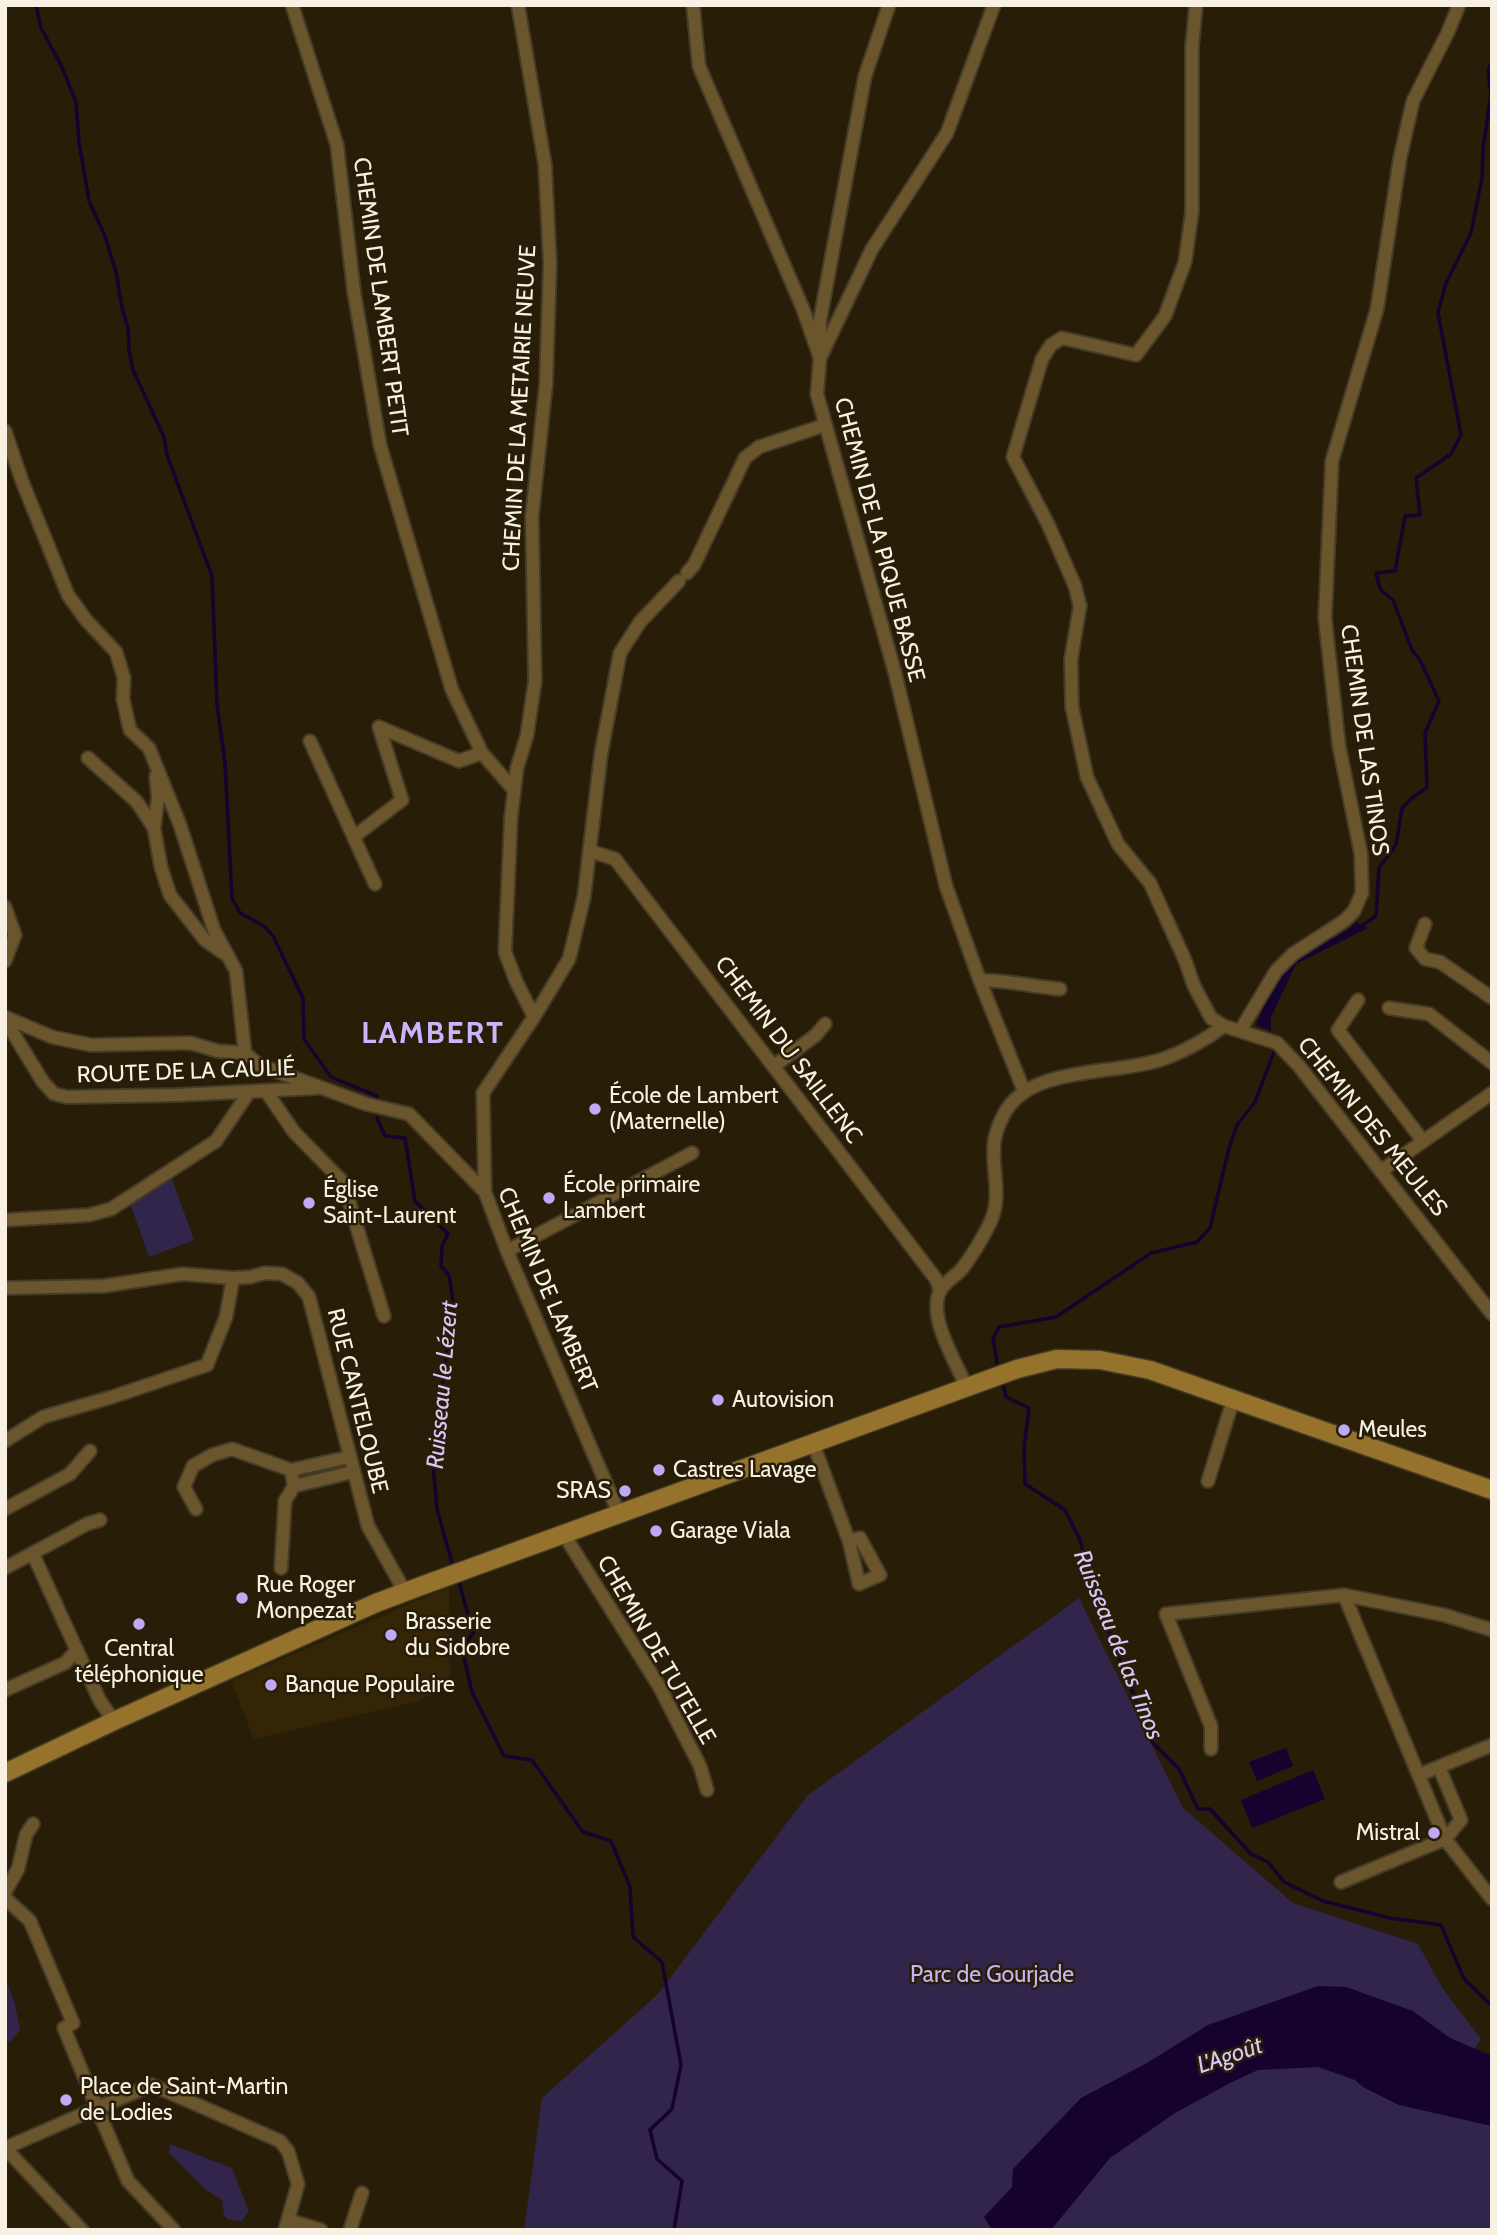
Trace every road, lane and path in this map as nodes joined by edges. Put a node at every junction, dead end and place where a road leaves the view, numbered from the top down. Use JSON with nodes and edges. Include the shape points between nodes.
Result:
{"nodes":[{"id":1,"x":292,"y":5,"type":"edge"},
{"id":2,"x":518,"y":5,"type":"edge"},
{"id":3,"x":693,"y":5,"type":"edge"},
{"id":4,"x":889,"y":5,"type":"edge"},
{"id":5,"x":994,"y":5,"type":"edge"},
{"id":6,"x":1196,"y":5,"type":"edge"},
{"id":7,"x":1459,"y":5,"type":"edge"},
{"id":8,"x":820,"y":358,"type":"junction"},
{"id":9,"x":825,"y":425,"type":"junction"},
{"id":10,"x":5,"y":431,"type":"edge"},
{"id":11,"x":310,"y":741,"type":"dead end"},
{"id":12,"x":482,"y":753,"type":"junction"},
{"id":13,"x":88,"y":758,"type":"dead end"},
{"id":14,"x":155,"y":761,"type":"junction"},
{"id":15,"x":514,"y":790,"type":"junction"},
{"id":16,"x":154,"y":828,"type":"junction"},
{"id":17,"x":355,"y":836,"type":"junction"},
{"id":18,"x":590,"y":850,"type":"junction"},
{"id":19,"x":375,"y":884,"type":"dead end"},
{"id":20,"x":5,"y":907,"type":"edge"},
{"id":21,"x":1425,"y":924,"type":"dead end"},
{"id":22,"x":228,"y":956,"type":"junction"},
{"id":23,"x":5,"y":961,"type":"edge"},
{"id":24,"x":980,"y":981,"type":"junction"},
{"id":25,"x":1060,"y":989,"type":"dead end"},
{"id":26,"x":1492,"y":998,"type":"edge"},
{"id":27,"x":1358,"y":1000,"type":"dead end"},
{"id":28,"x":1389,"y":1008,"type":"dead end"},
{"id":29,"x":534,"y":1017,"type":"junction"},
{"id":30,"x":5,"y":1018,"type":"edge"},
{"id":31,"x":825,"y":1024,"type":"dead end"},
{"id":32,"x":1224,"y":1026,"type":"junction"},
{"id":33,"x":1240,"y":1031,"type":"junction"},
{"id":34,"x":245,"y":1053,"type":"junction"},
{"id":35,"x":1492,"y":1063,"type":"edge"},
{"id":36,"x":774,"y":1066,"type":"junction"},
{"id":37,"x":324,"y":1088,"type":"junction"},
{"id":38,"x":266,"y":1091,"type":"junction"},
{"id":39,"x":1024,"y":1091,"type":"junction"},
{"id":40,"x":249,"y":1092,"type":"junction"},
{"id":41,"x":1492,"y":1093,"type":"edge"},
{"id":42,"x":1423,"y":1141,"type":"junction"},
{"id":43,"x":692,"y":1153,"type":"dead end"},
{"id":44,"x":1381,"y":1171,"type":"junction"},
{"id":45,"x":485,"y":1192,"type":"junction"},
{"id":46,"x":5,"y":1220,"type":"edge"},
{"id":47,"x":507,"y":1251,"type":"junction"},
{"id":48,"x":233,"y":1278,"type":"junction"},
{"id":49,"x":5,"y":1288,"type":"edge"},
{"id":50,"x":940,"y":1290,"type":"junction"},
{"id":51,"x":1492,"y":1314,"type":"edge"},
{"id":52,"x":384,"y":1316,"type":"dead end"},
{"id":53,"x":967,"y":1388,"type":"junction"},
{"id":54,"x":1234,"y":1398,"type":"junction"},
{"id":55,"x":5,"y":1441,"type":"edge"},
{"id":56,"x":813,"y":1443,"type":"junction"},
{"id":57,"x":90,"y":1451,"type":"dead end"},
{"id":58,"x":349,"y":1457,"type":"junction"},
{"id":59,"x":291,"y":1470,"type":"junction"},
{"id":60,"x":354,"y":1472,"type":"junction"},
{"id":61,"x":1208,"y":1481,"type":"dead end"},
{"id":62,"x":294,"y":1486,"type":"junction"},
{"id":63,"x":1492,"y":1490,"type":"edge"},
{"id":64,"x":5,"y":1509,"type":"edge"},
{"id":65,"x":195,"y":1509,"type":"dead end"},
{"id":66,"x":619,"y":1514,"type":"junction"},
{"id":67,"x":100,"y":1520,"type":"dead end"},
{"id":68,"x":563,"y":1533,"type":"junction"},
{"id":69,"x":849,"y":1541,"type":"dead end"},
{"id":70,"x":33,"y":1554,"type":"junction"},
{"id":71,"x":281,"y":1567,"type":"dead end"},
{"id":72,"x":5,"y":1568,"type":"edge"},
{"id":73,"x":405,"y":1592,"type":"junction"},
{"id":74,"x":1343,"y":1595,"type":"junction"},
{"id":75,"x":1492,"y":1630,"type":"edge"},
{"id":76,"x":78,"y":1650,"type":"junction"},
{"id":77,"x":5,"y":1690,"type":"edge"},
{"id":78,"x":114,"y":1721,"type":"junction"},
{"id":79,"x":1492,"y":1745,"type":"edge"},
{"id":80,"x":1211,"y":1749,"type":"dead end"},
{"id":81,"x":5,"y":1760,"type":"edge"},
{"id":82,"x":1438,"y":1767,"type":"junction"},
{"id":83,"x":5,"y":1773,"type":"edge"},
{"id":84,"x":1419,"y":1775,"type":"junction"},
{"id":85,"x":708,"y":1790,"type":"dead end"},
{"id":86,"x":33,"y":1824,"type":"dead end"},
{"id":87,"x":1445,"y":1839,"type":"junction"},
{"id":88,"x":1341,"y":1882,"type":"dead end"},
{"id":89,"x":5,"y":1892,"type":"edge"},
{"id":90,"x":5,"y":1898,"type":"edge"},
{"id":91,"x":1492,"y":1899,"type":"edge"},
{"id":92,"x":97,"y":2108,"type":"junction"},
{"id":93,"x":5,"y":2148,"type":"edge"},
{"id":94,"x":362,"y":2193,"type":"dead end"},
{"id":95,"x":287,"y":2225,"type":"edge"},
{"id":96,"x":82,"y":2230,"type":"edge"},
{"id":97,"x":174,"y":2230,"type":"edge"},
{"id":98,"x":321,"y":2230,"type":"edge"},
{"id":99,"x":350,"y":2230,"type":"edge"}],
"edges":[{"from":1,"to":12,"type":"street","name":"CHEMIN DE LAMBERT PETIT","via":[[337,145],[354,292],[380,445],[452,690]]},
{"from":2,"to":15,"type":"street","name":"CHEMIN DE LA METAIRIE NEUVE","via":[[545,165],[550,264],[547,384],[532,516],[535,681]]},
{"from":3,"to":8,"type":"street","name":"CHEMIN DE LA PIQUE BASSE","via":[[699,66]]},
{"from":4,"to":8,"type":"street","via":[[865,76],[820,320]]},
{"from":5,"to":8,"type":"street","via":[[947,133],[872,249]]},
{"from":6,"to":32,"type":"street","via":[[1192,212],[1185,262],[1165,316],[1136,355],[1062,338],[1051,345],[1042,359],[1013,457],[1048,524],[1080,606],[1071,659],[1072,707],[1087,777],[1118,844],[1150,883],[1211,1018]]},
{"from":7,"to":33,"type":"street","name":"CHEMIN DE LAS TINOS","via":[[1413,101],[1377,309],[1332,461],[1325,618],[1339,746],[1362,854],[1362,893],[1345,921],[1293,954],[1276,971]]},
{"from":8,"to":9,"type":"street","name":"CHEMIN DE LA PIQUE BASSE","via":[[817,394]]},
{"from":9,"to":18,"type":"street","via":[[759,447],[745,458],[694,565],[640,622],[620,653],[601,754]]},
{"from":9,"to":24,"type":"street","name":"CHEMIN DE LA PIQUE BASSE","via":[[895,673],[946,886]]},
{"from":10,"to":14,"type":"street","via":[[68,595],[116,652],[130,730]]},
{"from":11,"to":17,"type":"street"},
{"from":12,"to":15,"type":"street","name":"CHEMIN DE LAMBERT PETIT"},
{"from":12,"to":17,"type":"street","via":[[459,761],[379,727],[402,800]]},
{"from":13,"to":16,"type":"street","via":[[137,802]]},
{"from":14,"to":16,"type":"street","via":[[158,798]]},
{"from":14,"to":22,"type":"street","via":[[214,930]]},
{"from":15,"to":29,"type":"street","name":"CHEMIN DE LA METAIRIE NEUVE","via":[[505,953]]},
{"from":16,"to":22,"type":"street","via":[[170,895],[205,940]]},
{"from":17,"to":19,"type":"street"},
{"from":18,"to":29,"type":"street","via":[[569,959]]},
{"from":18,"to":36,"type":"street","name":"CHEMIN DU SAILLENC","via":[[615,859]]},
{"from":20,"to":23,"type":"street","via":[[15,935]]},
{"from":21,"to":26,"type":"street","via":[[1416,948],[1425,959],[1440,962]]},
{"from":22,"to":34,"type":"street","via":[[236,971]]},
{"from":24,"to":25,"type":"street"},
{"from":24,"to":39,"type":"street","name":"CHEMIN DE LA PIQUE BASSE"},
{"from":27,"to":42,"type":"street","via":[[1338,1030]]},
{"from":28,"to":35,"type":"street","via":[[1429,1014]]},
{"from":29,"to":45,"type":"street","via":[[483,1093]]},
{"from":30,"to":34,"type":"street","via":[[52,1037],[92,1045],[190,1044]]},
{"from":30,"to":40,"type":"street","name":"ROUTE DE LA CAULIÉ","via":[[54,1094]]},
{"from":31,"to":36,"type":"street"},
{"from":32,"to":33,"type":"street","name":"CHEMIN DES MEULES"},
{"from":32,"to":39,"type":"street","via":[[1200,1044],[1161,1060],[1055,1078]]},
{"from":33,"to":44,"type":"street","name":"CHEMIN DES MEULES","via":[[1277,1043]]},
{"from":34,"to":37,"type":"street","name":"CHEMIN DE LAMBERT","via":[[258,1065]]},
{"from":36,"to":50,"type":"street","name":"CHEMIN DU SAILLENC"},
{"from":37,"to":38,"type":"street","name":"ROUTE DE LA CAULIÉ"},
{"from":37,"to":45,"type":"street","name":"CHEMIN DE LAMBERT","via":[[409,1114]]},
{"from":38,"to":40,"type":"street","name":"ROUTE DE LA CAULIÉ"},
{"from":38,"to":52,"type":"street","via":[[294,1132],[343,1182]]},
{"from":39,"to":50,"type":"street","via":[[1004,1114],[993,1145],[998,1193],[991,1221],[976,1250]]},
{"from":40,"to":46,"type":"street","via":[[216,1141],[111,1209],[89,1215]]},
{"from":41,"to":42,"type":"street"},
{"from":42,"to":44,"type":"street"},
{"from":43,"to":47,"type":"street"},
{"from":44,"to":51,"type":"street","name":"CHEMIN DES MEULES"},
{"from":45,"to":47,"type":"street","name":"CHEMIN DE LAMBERT"},
{"from":47,"to":66,"type":"street","name":"CHEMIN DE LAMBERT"},
{"from":48,"to":49,"type":"street","name":"RUE CANTELOUBE","via":[[183,1274],[103,1286]]},
{"from":48,"to":55,"type":"street","via":[[226,1317],[207,1365],[43,1417]]},
{"from":48,"to":58,"type":"street","name":"RUE CANTELOUBE","via":[[282,1274],[298,1283],[309,1297]]},
{"from":50,"to":53,"type":"street","via":[[937,1320]]},
{"from":53,"to":54,"type":"main road","via":[[1057,1359],[1100,1360],[1150,1370]]},
{"from":53,"to":56,"type":"main road"},
{"from":54,"to":61,"type":"street"},
{"from":54,"to":63,"type":"main road"},
{"from":56,"to":66,"type":"main road"},
{"from":56,"to":69,"type":"street"},
{"from":57,"to":64,"type":"street","via":[[70,1474]]},
{"from":58,"to":59,"type":"street"},
{"from":58,"to":60,"type":"street","name":"RUE CANTELOUBE"},
{"from":59,"to":62,"type":"street"},
{"from":59,"to":65,"type":"street","via":[[232,1449],[212,1455],[193,1466],[184,1487]]},
{"from":60,"to":62,"type":"street"},
{"from":60,"to":73,"type":"street","name":"RUE CANTELOUBE","via":[[368,1526]]},
{"from":62,"to":71,"type":"street","via":[[285,1501]]},
{"from":66,"to":68,"type":"main road"},
{"from":67,"to":70,"type":"street"},
{"from":68,"to":73,"type":"main road"},
{"from":68,"to":85,"type":"street","name":"CHEMIN DE TUTELLE","via":[[659,1686]]},
{"from":70,"to":72,"type":"street"},
{"from":70,"to":76,"type":"street"},
{"from":73,"to":78,"type":"main road"},
{"from":74,"to":75,"type":"street","via":[[1444,1615]]},
{"from":74,"to":80,"type":"street","via":[[1166,1614],[1211,1726]]},
{"from":74,"to":84,"type":"street"},
{"from":76,"to":77,"type":"street","via":[[65,1663]]},
{"from":76,"to":78,"type":"street"},
{"from":78,"to":81,"type":"main road","via":[[94,1721]]},
{"from":78,"to":83,"type":"main road"},
{"from":79,"to":82,"type":"street"},
{"from":82,"to":84,"type":"street"},
{"from":82,"to":87,"type":"street","via":[[1461,1820]]},
{"from":84,"to":87,"type":"street"},
{"from":86,"to":89,"type":"street"},
{"from":87,"to":88,"type":"street"},
{"from":87,"to":91,"type":"street"},
{"from":90,"to":92,"type":"street","via":[[30,1921],[73,2023],[65,2028]]},
{"from":92,"to":93,"type":"street"},
{"from":92,"to":95,"type":"street","via":[[152,2085],[280,2141],[288,2151],[298,2184]]},
{"from":92,"to":97,"type":"street","via":[[128,2181]]},
{"from":93,"to":96,"type":"street"},
{"from":94,"to":99,"type":"street"},
{"from":95,"to":98,"type":"street"}]}
